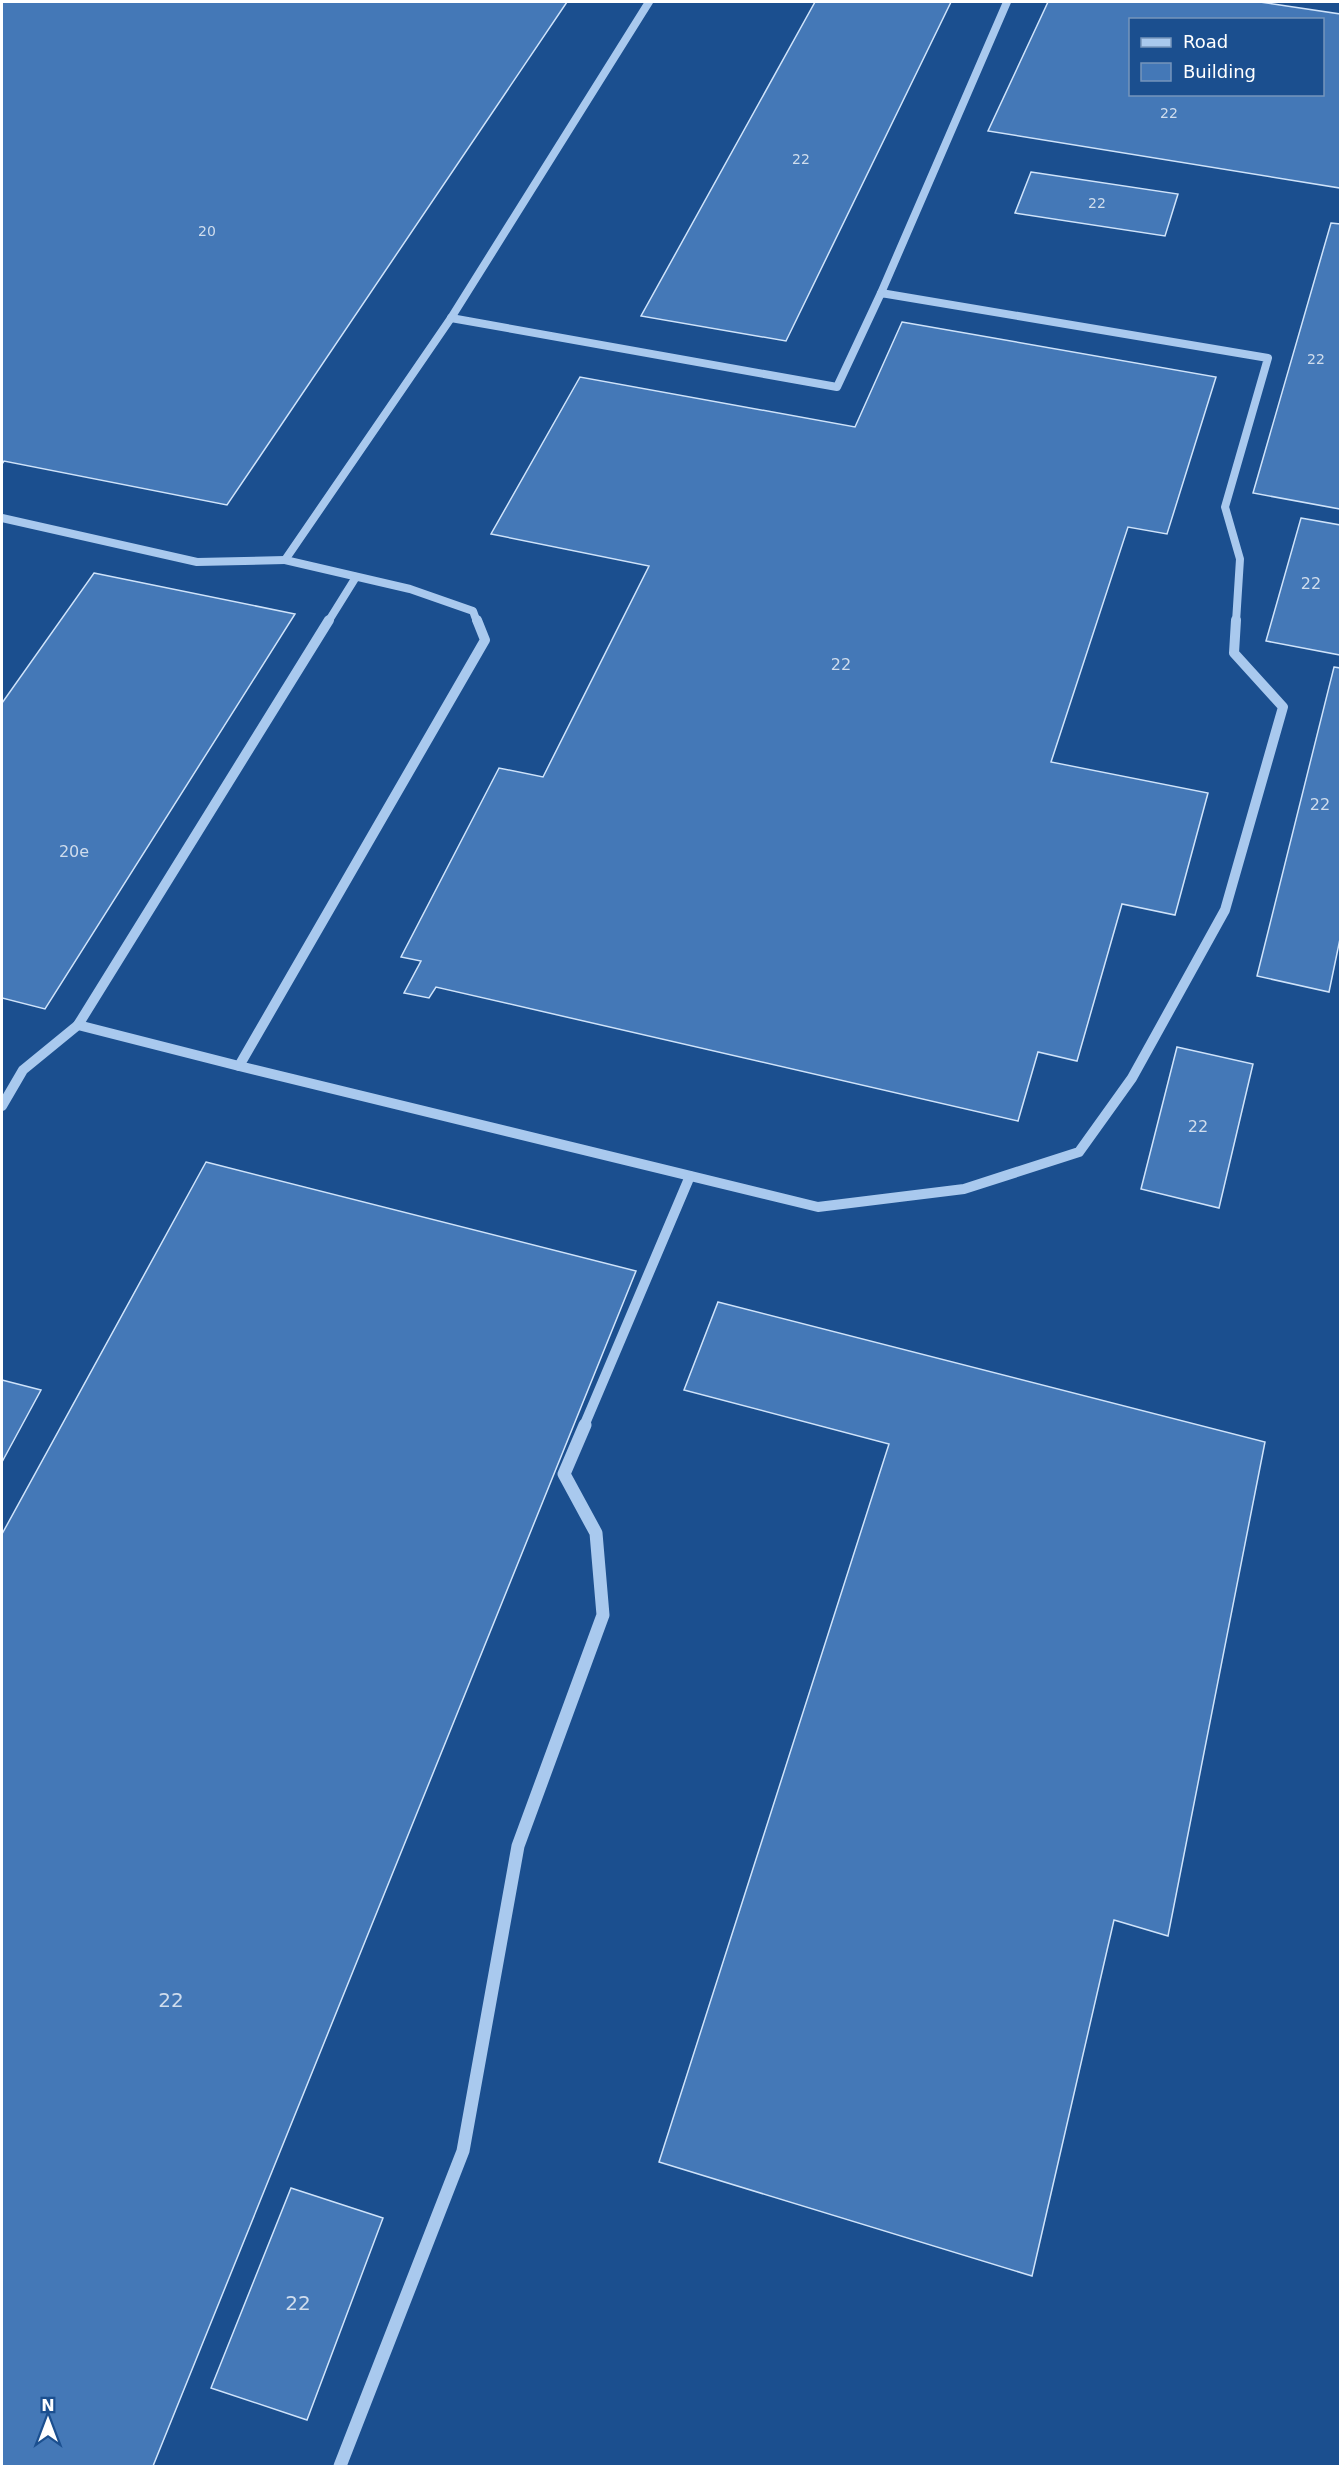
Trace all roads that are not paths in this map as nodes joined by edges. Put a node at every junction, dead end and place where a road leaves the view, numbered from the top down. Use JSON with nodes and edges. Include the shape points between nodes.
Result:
{"nodes":[{"id":1,"x":649,"y":2,"type":"edge"},
{"id":2,"x":1006,"y":2,"type":"edge"},
{"id":3,"x":881,"y":293,"type":"junction"},
{"id":4,"x":451,"y":318,"type":"junction"},
{"id":5,"x":2,"y":519,"type":"edge"},
{"id":6,"x":285,"y":560,"type":"junction"},
{"id":7,"x":356,"y":577,"type":"junction"},
{"id":8,"x":78,"y":1024,"type":"junction"},
{"id":9,"x":238,"y":1066,"type":"junction"},
{"id":10,"x":2,"y":1106,"type":"edge"},
{"id":11,"x":690,"y":1176,"type":"junction"},
{"id":12,"x":340,"y":2466,"type":"edge"}],
"edges":[{"from":1,"to":4,"type":"lane"},
{"from":2,"to":3,"type":"lane"},
{"from":3,"to":4,"type":"lane","via":[[837,387]]},
{"from":3,"to":11,"type":"lane","via":[[1268,358],[1226,507],[1240,559],[1234,653],[1283,707],[1225,910],[1132,1078],[1079,1152],[964,1189],[818,1208]]},
{"from":4,"to":6,"type":"lane"},
{"from":5,"to":6,"type":"lane","via":[[197,562]]},
{"from":6,"to":7,"type":"lane"},
{"from":7,"to":8,"type":"lane"},
{"from":7,"to":9,"type":"lane","via":[[410,589],[473,611],[485,640]]},
{"from":8,"to":9,"type":"lane"},
{"from":8,"to":10,"type":"lane","via":[[22,1070]]},
{"from":9,"to":11,"type":"lane"},
{"from":11,"to":12,"type":"lane","via":[[564,1474],[596,1533],[603,1615],[518,1846],[463,2151]]}]}
